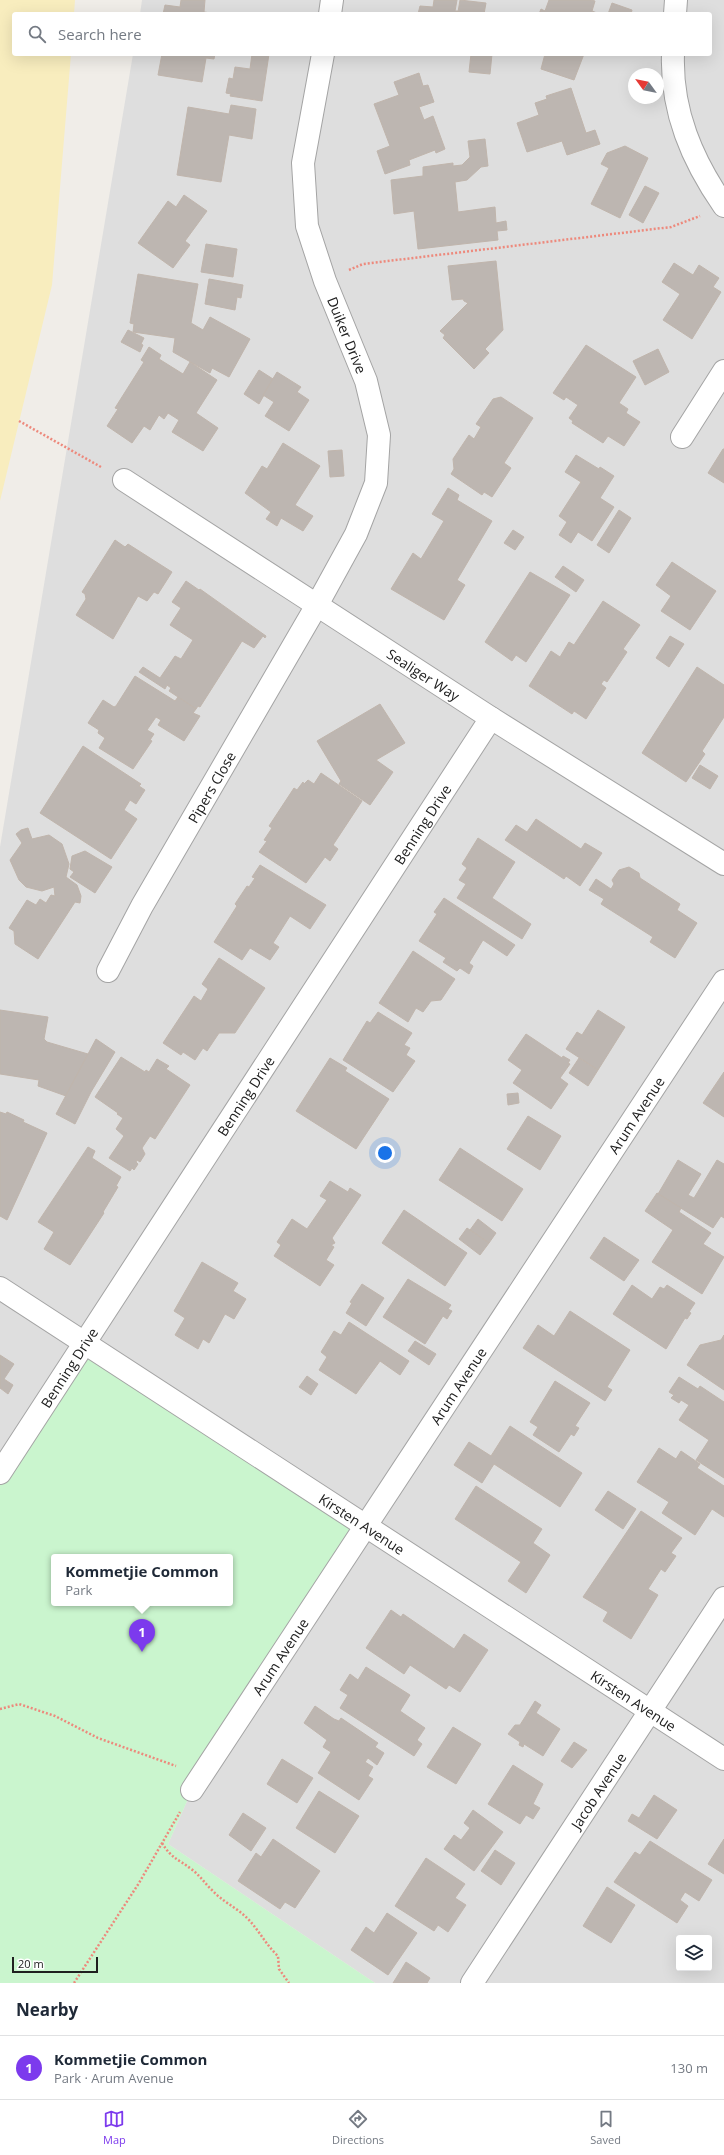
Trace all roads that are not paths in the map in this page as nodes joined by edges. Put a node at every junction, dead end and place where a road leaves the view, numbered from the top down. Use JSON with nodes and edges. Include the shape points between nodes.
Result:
{"nodes":[{"id":1,"x":332,"y":0,"type":"edge"},
{"id":2,"x":676,"y":0,"type":"edge"},
{"id":3,"x":330,"y":12,"type":"edge"},
{"id":4,"x":675,"y":12,"type":"edge"},
{"id":5,"x":323,"y":56,"type":"edge"},
{"id":6,"x":673,"y":56,"type":"edge"},
{"id":7,"x":724,"y":206,"type":"edge"},
{"id":8,"x":724,"y":371,"type":"edge"},
{"id":9,"x":682,"y":437,"type":"dead end"},
{"id":10,"x":124,"y":480,"type":"road end"},
{"id":11,"x":317,"y":605,"type":"junction"},
{"id":12,"x":491,"y":718,"type":"junction"},
{"id":13,"x":724,"y":864,"type":"edge"},
{"id":14,"x":108,"y":971,"type":"dead end"},
{"id":15,"x":724,"y":980,"type":"edge"},
{"id":16,"x":0,"y":1288,"type":"edge"},
{"id":17,"x":85,"y":1343,"type":"junction"},
{"id":18,"x":0,"y":1473,"type":"edge"},
{"id":19,"x":366,"y":1526,"type":"junction"},
{"id":20,"x":724,"y":1598,"type":"edge"},
{"id":21,"x":650,"y":1711,"type":"junction"},
{"id":22,"x":724,"y":1759,"type":"edge"},
{"id":23,"x":196,"y":1784,"type":"road end"},
{"id":24,"x":472,"y":1983,"type":"edge"}],
"edges":[{"from":1,"to":3,"type":"street"},
{"from":2,"to":4,"type":"street"},
{"from":5,"to":11,"type":"street","name":"Duiker Drive","via":[[303,163],[307,226],[325,281],[366,381],[379,435],[376,483],[356,534]]},
{"from":6,"to":7,"type":"street","via":[[672,75],[682,127],[704,177]]},
{"from":8,"to":9,"type":"street"},
{"from":10,"to":11,"type":"street","name":"Sealiger Way"},
{"from":11,"to":12,"type":"street","name":"Sealiger Way"},
{"from":11,"to":14,"type":"street","name":"Pipers Close","via":[[142,906]]},
{"from":12,"to":13,"type":"street","name":"Sealiger Way"},
{"from":12,"to":17,"type":"street","name":"Benning Drive"},
{"from":15,"to":19,"type":"street","name":"Arum Avenue"},
{"from":16,"to":17,"type":"street","name":"Kirsten Avenue"},
{"from":17,"to":18,"type":"street","name":"Benning Drive"},
{"from":17,"to":19,"type":"street","name":"Kirsten Avenue"},
{"from":19,"to":21,"type":"street","name":"Kirsten Avenue"},
{"from":19,"to":23,"type":"street","name":"Arum Avenue"},
{"from":20,"to":21,"type":"street","name":"Jacob Avenue"},
{"from":21,"to":22,"type":"street","name":"Kirsten Avenue"},
{"from":21,"to":24,"type":"street","name":"Jacob Avenue"}]}
